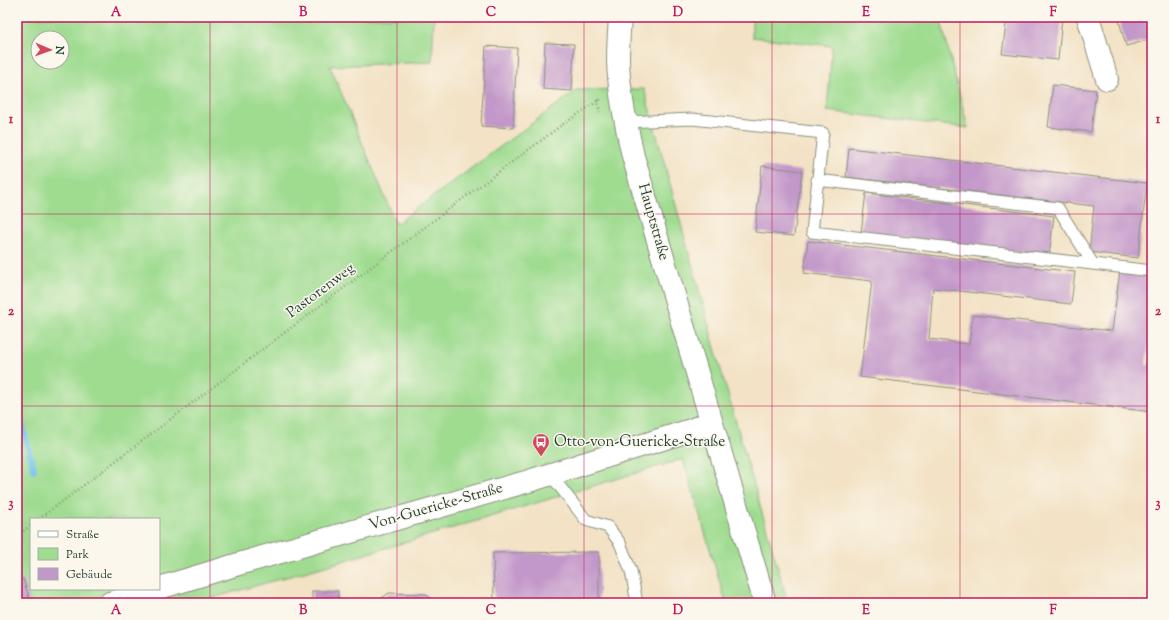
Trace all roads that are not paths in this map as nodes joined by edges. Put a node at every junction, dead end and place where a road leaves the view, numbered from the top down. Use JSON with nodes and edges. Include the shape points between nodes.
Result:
{"nodes":[{"id":1,"x":620,"y":17,"type":"edge"},
{"id":2,"x":1088,"y":17,"type":"edge"},
{"id":3,"x":1107,"y":79,"type":"dead end"},
{"id":4,"x":626,"y":122,"type":"junction"},
{"id":5,"x":818,"y":180,"type":"junction"},
{"id":6,"x":1093,"y":264,"type":"junction"},
{"id":7,"x":1152,"y":271,"type":"edge"},
{"id":8,"x":712,"y":422,"type":"junction"},
{"id":9,"x":550,"y":474,"type":"junction"},
{"id":10,"x":160,"y":588,"type":"edge"},
{"id":11,"x":153,"y":590,"type":"edge"},
{"id":12,"x":110,"y":603,"type":"edge"},
{"id":13,"x":637,"y":603,"type":"edge"},
{"id":14,"x":765,"y":603,"type":"edge"}],
"edges":[{"from":1,"to":4,"type":"street","name":"Hauptstraße","via":[[618,60]]},
{"from":2,"to":3,"type":"street"},
{"from":4,"to":5,"type":"lane","via":[[692,118],[823,133]]},
{"from":4,"to":8,"type":"street","name":"Hauptstraße","via":[[633,156]]},
{"from":5,"to":6,"type":"lane","via":[[1058,208]]},
{"from":5,"to":6,"type":"lane","via":[[812,232]]},
{"from":6,"to":7,"type":"lane"},
{"from":8,"to":9,"type":"street","name":"Von-Guericke-Straße"},
{"from":8,"to":14,"type":"street","name":"Hauptstraße"},
{"from":9,"to":10,"type":"street","name":"Von-Guericke-Straße"},
{"from":9,"to":13,"type":"lane","via":[[586,520],[608,528],[620,543],[631,571]]},
{"from":11,"to":12,"type":"street"}]}
